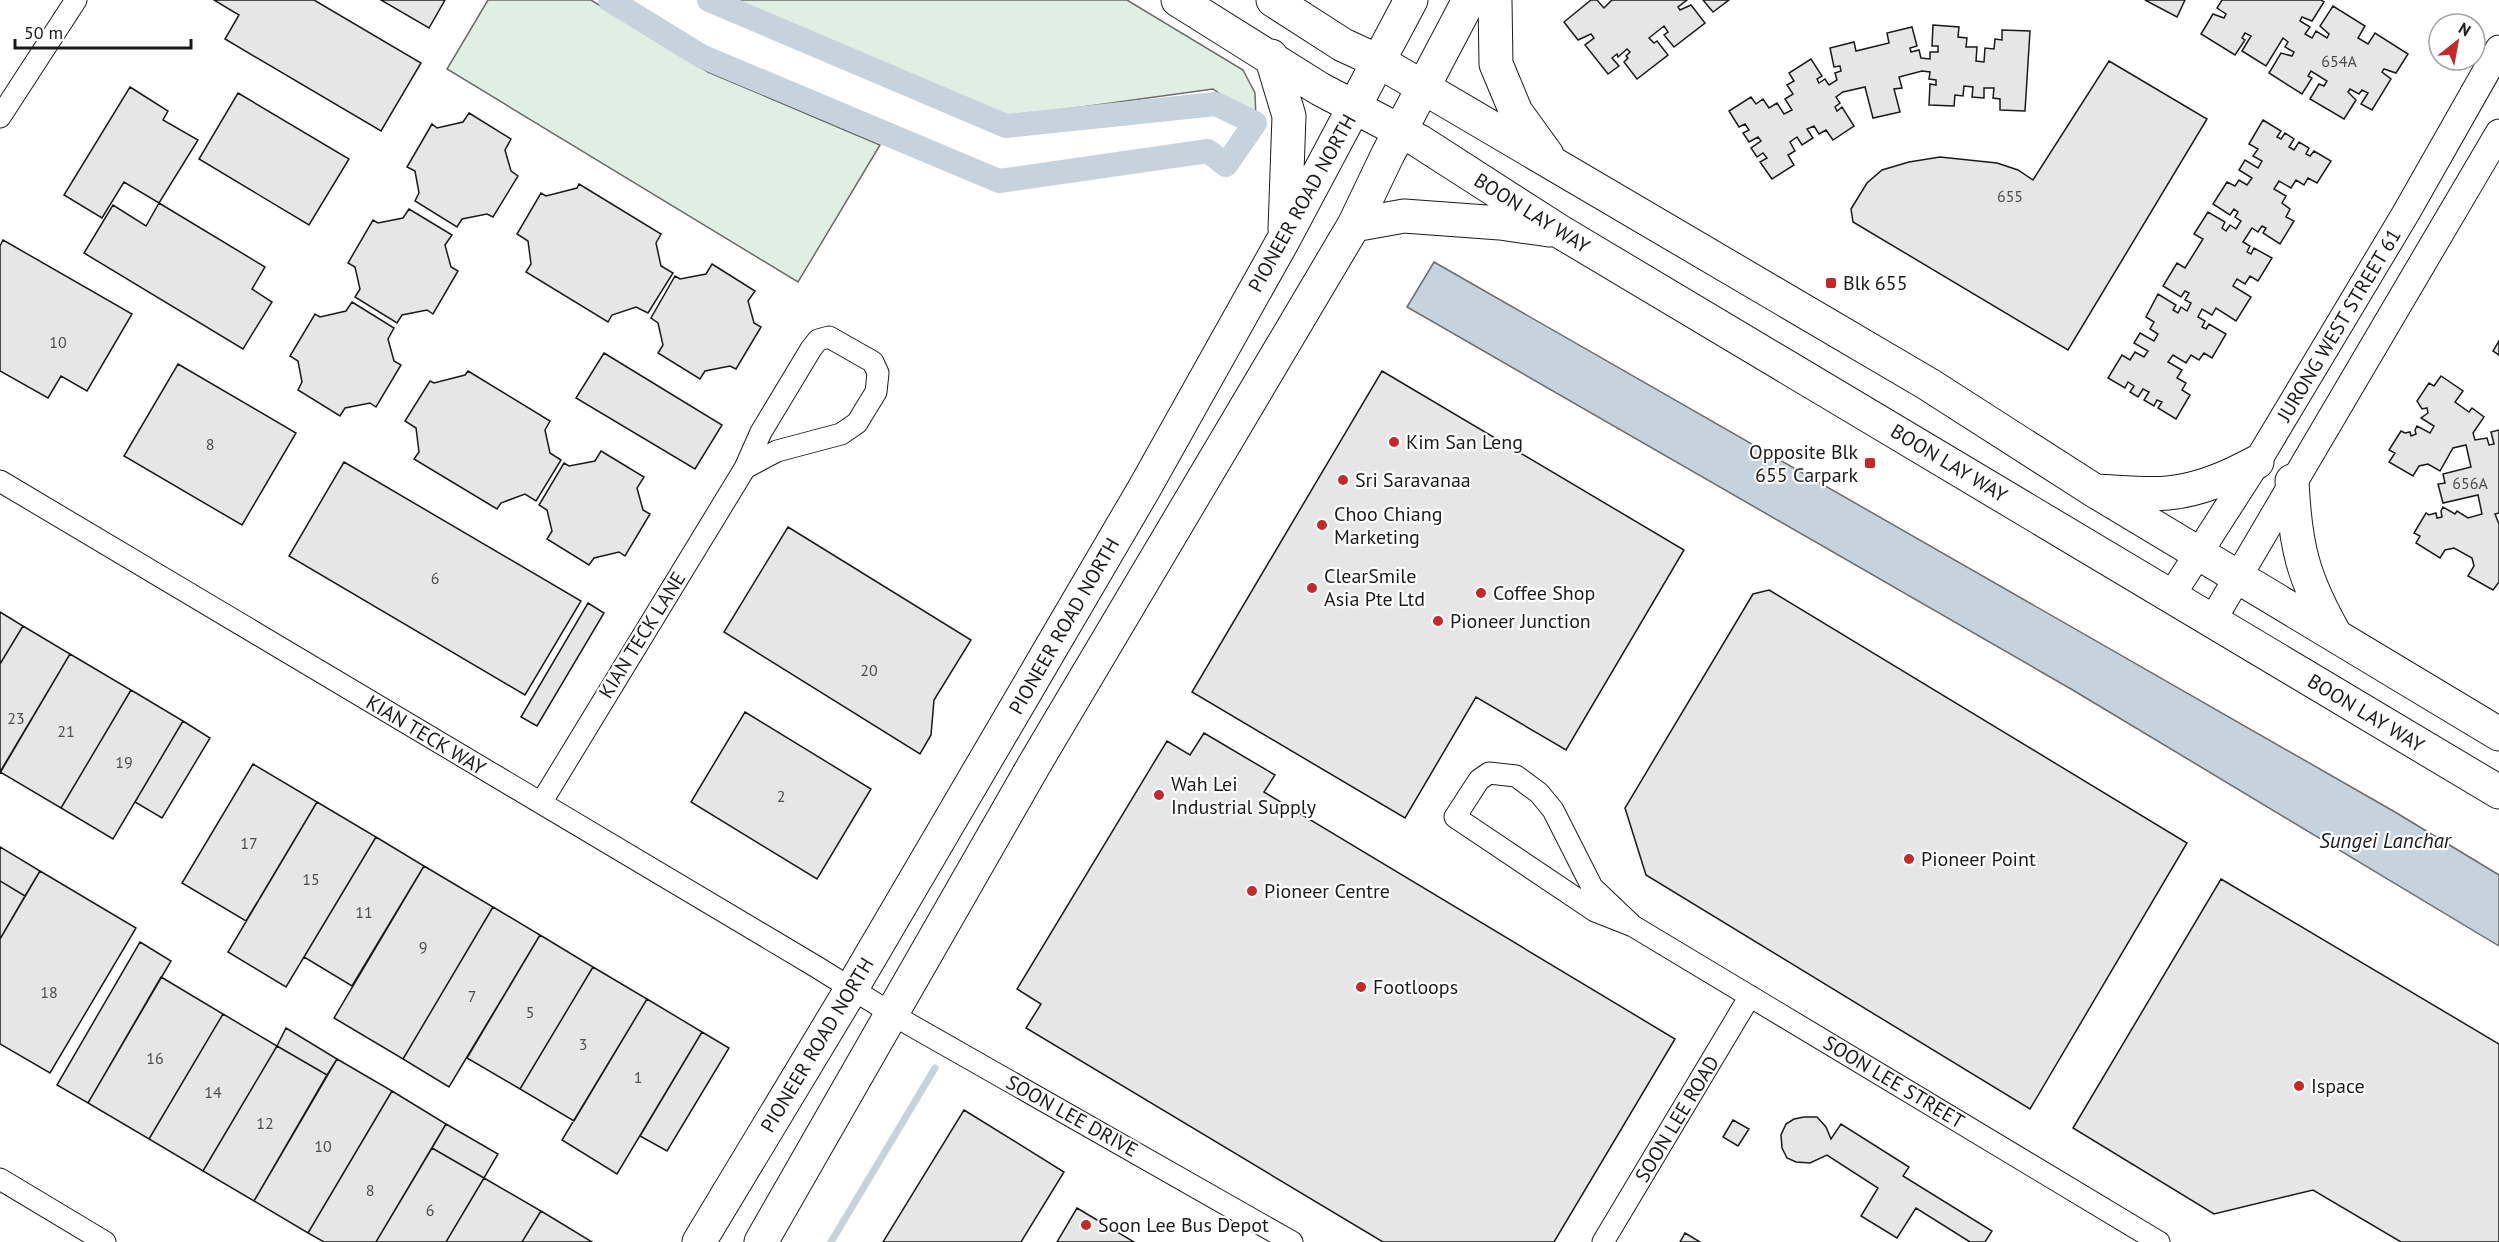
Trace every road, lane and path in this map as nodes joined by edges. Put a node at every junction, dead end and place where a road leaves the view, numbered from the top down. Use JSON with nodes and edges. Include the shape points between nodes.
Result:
{"nodes":[{"id":1,"x":76,"y":0,"type":"edge"},
{"id":2,"x":1178,"y":0,"type":"edge"},
{"id":3,"x":1273,"y":0,"type":"edge"},
{"id":4,"x":1411,"y":0,"type":"edge"},
{"id":5,"x":1470,"y":0,"type":"edge"},
{"id":6,"x":1495,"y":0,"type":"edge"},
{"id":7,"x":2499,"y":49,"type":"edge"},
{"id":8,"x":1271,"y":56,"type":"junction"},
{"id":9,"x":1380,"y":62,"type":"junction"},
{"id":10,"x":1424,"y":88,"type":"junction"},
{"id":11,"x":1355,"y":107,"type":"junction"},
{"id":12,"x":0,"y":117,"type":"edge"},
{"id":13,"x":1400,"y":131,"type":"junction"},
{"id":14,"x":2499,"y":133,"type":"edge"},
{"id":15,"x":1554,"y":164,"type":"junction"},
{"id":16,"x":1354,"y":225,"type":"junction"},
{"id":17,"x":1559,"y":231,"type":"junction"},
{"id":18,"x":1285,"y":237,"type":"junction"},
{"id":19,"x":2257,"y":462,"type":"junction"},
{"id":20,"x":745,"y":468,"type":"junction"},
{"id":21,"x":0,"y":481,"type":"edge"},
{"id":22,"x":2292,"y":481,"type":"junction"},
{"id":23,"x":2095,"y":491,"type":"junction"},
{"id":24,"x":2197,"y":553,"type":"junction"},
{"id":25,"x":2238,"y":578,"type":"junction"},
{"id":26,"x":2171,"y":596,"type":"junction"},
{"id":27,"x":2212,"y":621,"type":"junction"},
{"id":28,"x":2336,"y":637,"type":"junction"},
{"id":29,"x":2499,"y":735,"type":"edge"},
{"id":30,"x":2499,"y":792,"type":"edge"},
{"id":31,"x":541,"y":803,"type":"junction"},
{"id":32,"x":1633,"y":926,"type":"junction"},
{"id":33,"x":852,"y":988,"type":"junction"},
{"id":34,"x":1750,"y":996,"type":"junction"},
{"id":35,"x":892,"y":1014,"type":"junction"},
{"id":36,"x":0,"y":1179,"type":"edge"},
{"id":37,"x":2159,"y":1241,"type":"edge"},
{"id":38,"x":105,"y":1242,"type":"edge"},
{"id":39,"x":699,"y":1242,"type":"edge"},
{"id":40,"x":761,"y":1242,"type":"edge"},
{"id":41,"x":1292,"y":1242,"type":"edge"},
{"id":42,"x":1603,"y":1242,"type":"edge"}],
"edges":[{"from":1,"to":12,"type":"street"},
{"from":2,"to":8,"type":"main road","name":"BOON LAY WAY"},
{"from":3,"to":9,"type":"main road","via":[[1343,45]]},
{"from":4,"to":9,"type":"main road","name":"PIONEER ROAD NORTH"},
{"from":5,"to":10,"type":"main road"},
{"from":6,"to":15,"type":"main road","via":[[1496,64],[1516,112]]},
{"from":7,"to":19,"type":"street","name":"JURONG WEST STREET 61"},
{"from":8,"to":11,"type":"main road","name":"BOON LAY WAY"},
{"from":8,"to":18,"type":"main road","via":[[1289,116]]},
{"from":9,"to":10,"type":"main road"},
{"from":9,"to":11,"type":"main road","name":"PIONEER ROAD NORTH"},
{"from":10,"to":13,"type":"main road"},
{"from":10,"to":15,"type":"main road"},
{"from":11,"to":13,"type":"main road","name":"BOON LAY WAY"},
{"from":11,"to":18,"type":"main road","name":"PIONEER ROAD NORTH"},
{"from":13,"to":16,"type":"main road"},
{"from":13,"to":17,"type":"main road","name":"BOON LAY WAY"},
{"from":14,"to":22,"type":"street","name":"JURONG WEST STREET 61"},
{"from":15,"to":23,"type":"main road","via":[[1928,384]]},
{"from":16,"to":17,"type":"main road","via":[[1404,216]]},
{"from":16,"to":35,"type":"main road","via":[[1034,765]]},
{"from":17,"to":26,"type":"main road","name":"BOON LAY WAY"},
{"from":18,"to":33,"type":"main road","name":"PIONEER ROAD NORTH","via":[[1138,498]]},
{"from":19,"to":23,"type":"main road","via":[[2227,477],[2168,493]]},
{"from":19,"to":24,"type":"street","name":"JURONG WEST STREET 61"},
{"from":20,"to":20,"type":"street","name":"KIAN TECK LANE","via":[[762,429],[818,340],[829,337],[873,362],[878,373],[876,392],[857,423],[841,434],[777,451]]},
{"from":20,"to":31,"type":"street","name":"KIAN TECK LANE"},
{"from":21,"to":31,"type":"street","name":"KIAN TECK WAY"},
{"from":22,"to":25,"type":"street","name":"JURONG WEST STREET 61"},
{"from":22,"to":28,"type":"main road","via":[[2300,558]]},
{"from":23,"to":24,"type":"main road"},
{"from":24,"to":25,"type":"main road"},
{"from":24,"to":26,"type":"street","name":"JURONG WEST STREET 61"},
{"from":25,"to":27,"type":"street","name":"JURONG WEST STREET 61"},
{"from":25,"to":28,"type":"main road"},
{"from":26,"to":27,"type":"main road","name":"BOON LAY WAY"},
{"from":27,"to":30,"type":"main road","name":"BOON LAY WAY"},
{"from":28,"to":29,"type":"main road"},
{"from":31,"to":33,"type":"street","name":"KIAN TECK WAY"},
{"from":32,"to":32,"type":"street","name":"SOON LEE STREET","via":[[1595,911],[1455,817],[1479,780],[1498,772],[1516,776],[1539,793],[1553,810],[1592,887]]},
{"from":32,"to":34,"type":"street","name":"SOON LEE STREET"},
{"from":33,"to":35,"type":"street","name":"SOON LEE DRIVE"},
{"from":33,"to":39,"type":"main road","name":"PIONEER ROAD NORTH"},
{"from":34,"to":37,"type":"street","name":"SOON LEE STREET"},
{"from":34,"to":42,"type":"street","name":"SOON LEE ROAD"},
{"from":35,"to":40,"type":"main road"},
{"from":35,"to":41,"type":"street","name":"SOON LEE DRIVE"},
{"from":36,"to":38,"type":"street"}]}
